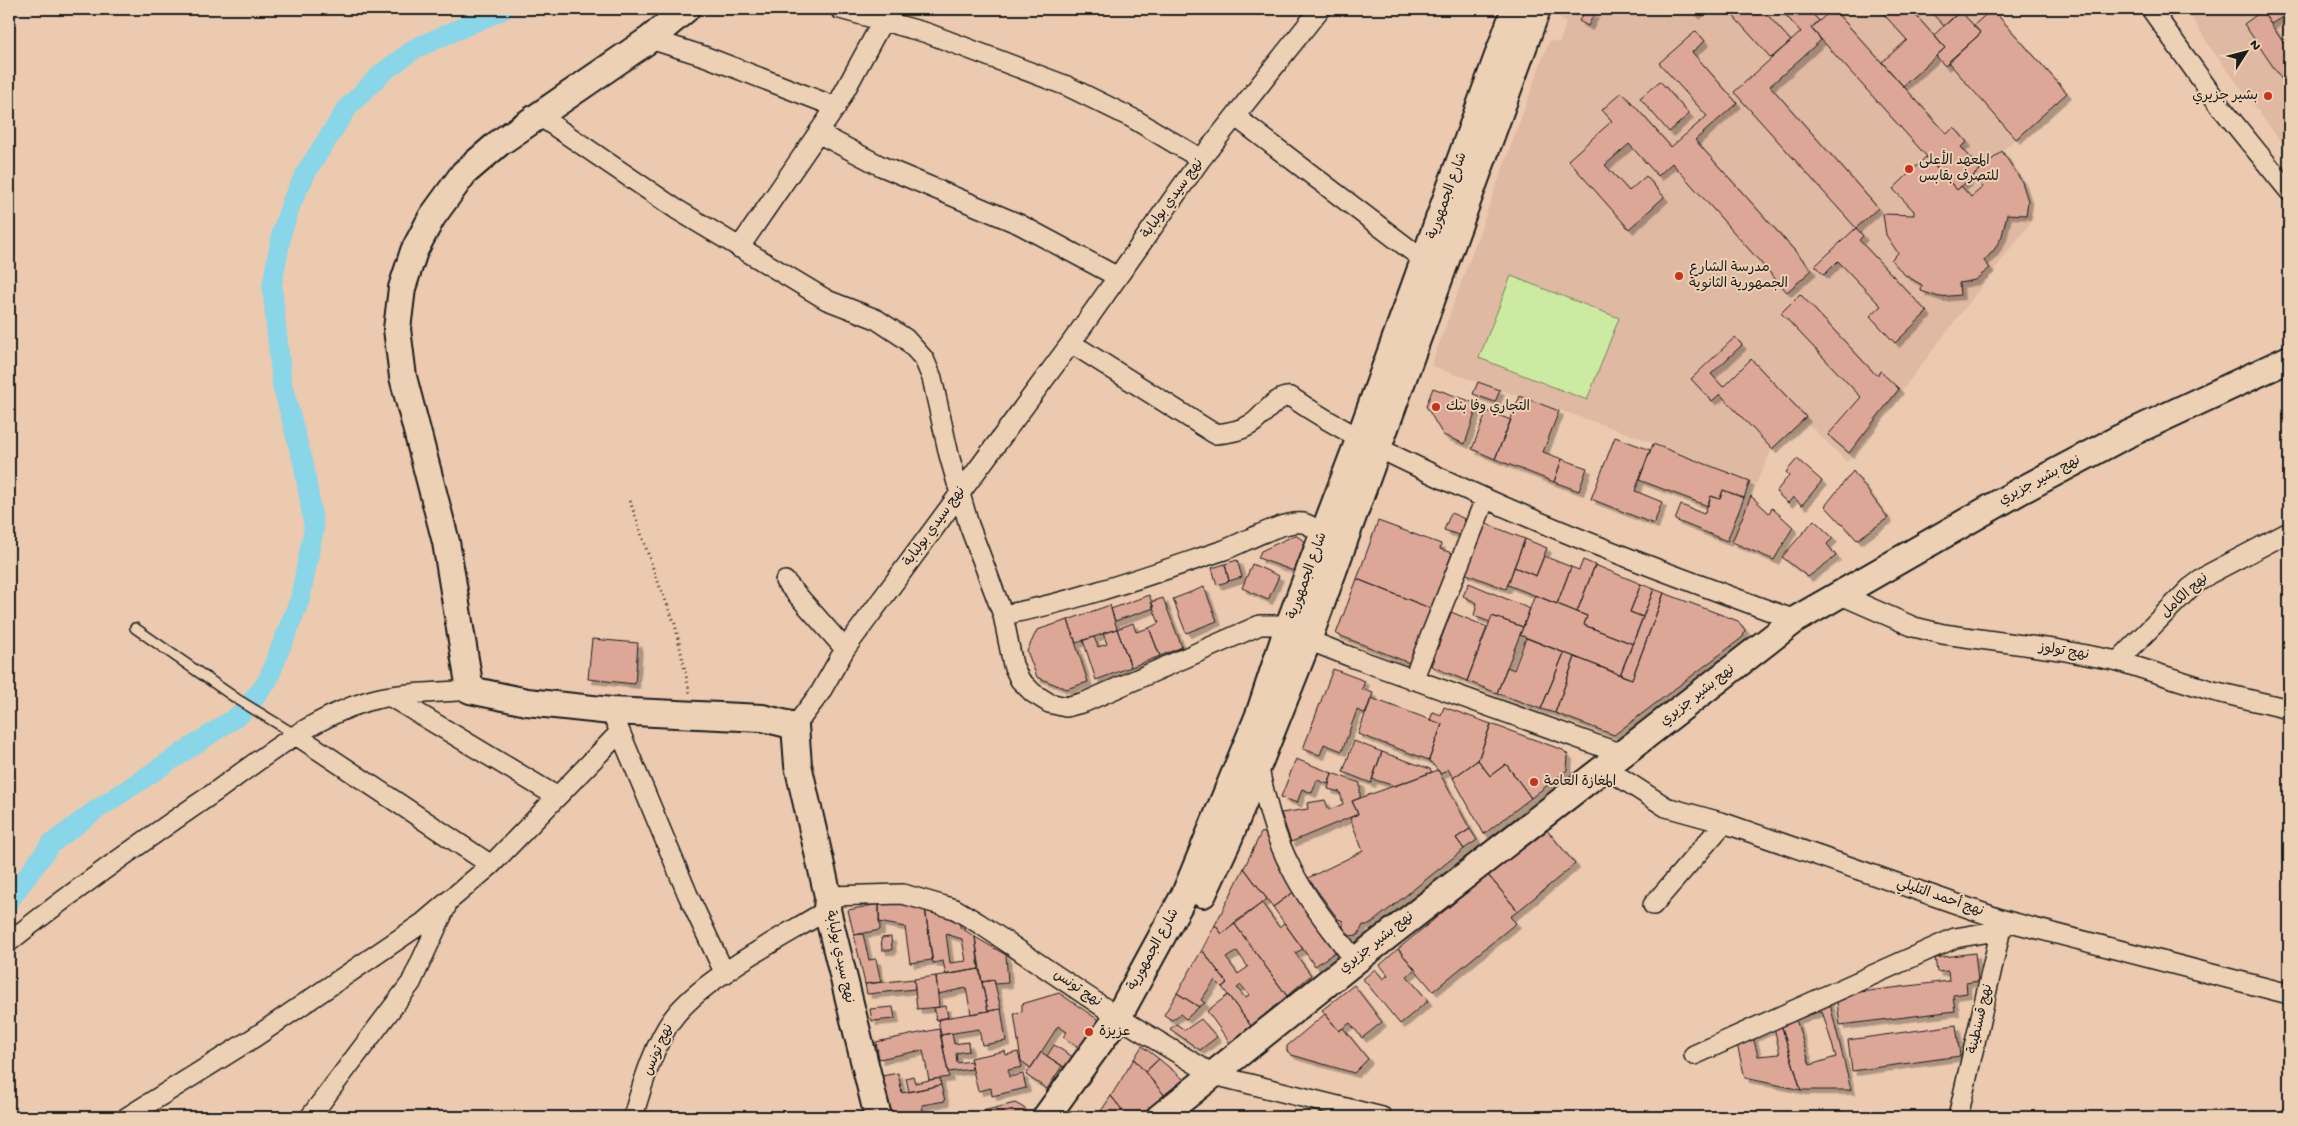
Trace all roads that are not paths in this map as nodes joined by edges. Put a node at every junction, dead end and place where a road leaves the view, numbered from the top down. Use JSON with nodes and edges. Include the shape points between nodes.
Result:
{"nodes":[{"id":1,"x":686,"y":9,"type":"edge"},
{"id":2,"x":840,"y":9,"type":"edge"},
{"id":3,"x":1515,"y":9,"type":"edge"},
{"id":4,"x":1537,"y":9,"type":"edge"},
{"id":5,"x":2151,"y":9,"type":"edge"},
{"id":6,"x":1314,"y":11,"type":"edge"},
{"id":7,"x":884,"y":15,"type":"edge"},
{"id":8,"x":650,"y":39,"type":"junction"},
{"id":9,"x":836,"y":107,"type":"junction"},
{"id":10,"x":538,"y":115,"type":"junction"},
{"id":11,"x":1236,"y":117,"type":"junction"},
{"id":12,"x":818,"y":134,"type":"junction"},
{"id":13,"x":1201,"y":159,"type":"junction"},
{"id":14,"x":2289,"y":191,"type":"edge"},
{"id":15,"x":739,"y":248,"type":"junction"},
{"id":16,"x":1425,"y":261,"type":"junction"},
{"id":17,"x":1116,"y":276,"type":"junction"},
{"id":18,"x":1071,"y":342,"type":"junction"},
{"id":19,"x":2289,"y":359,"type":"edge"},
{"id":20,"x":1369,"y":444,"type":"junction"},
{"id":21,"x":960,"y":493,"type":"junction"},
{"id":22,"x":1485,"y":499,"type":"junction"},
{"id":23,"x":2289,"y":532,"type":"edge"},
{"id":24,"x":1323,"y":534,"type":"junction"},
{"id":25,"x":785,"y":581,"type":"dead end"},
{"id":26,"x":1841,"y":595,"type":"junction"},
{"id":27,"x":1004,"y":615,"type":"junction"},
{"id":28,"x":1795,"y":620,"type":"junction"},
{"id":29,"x":135,"y":628,"type":"dead end"},
{"id":30,"x":1298,"y":635,"type":"junction"},
{"id":31,"x":845,"y":648,"type":"junction"},
{"id":32,"x":2118,"y":662,"type":"junction"},
{"id":33,"x":1413,"y":680,"type":"junction"},
{"id":34,"x":470,"y":690,"type":"junction"},
{"id":35,"x":391,"y":697,"type":"junction"},
{"id":36,"x":2289,"y":709,"type":"edge"},
{"id":37,"x":615,"y":722,"type":"junction"},
{"id":38,"x":795,"y":726,"type":"junction"},
{"id":39,"x":288,"y":730,"type":"junction"},
{"id":40,"x":1613,"y":760,"type":"junction"},
{"id":41,"x":1258,"y":765,"type":"junction"},
{"id":42,"x":556,"y":796,"type":"junction"},
{"id":43,"x":1724,"y":824,"type":"junction"},
{"id":44,"x":491,"y":865,"type":"junction"},
{"id":45,"x":828,"y":903,"type":"junction"},
{"id":46,"x":448,"y":904,"type":"junction"},
{"id":47,"x":1653,"y":905,"type":"dead end"},
{"id":48,"x":2003,"y":925,"type":"junction"},
{"id":49,"x":9,"y":942,"type":"edge"},
{"id":50,"x":1355,"y":960,"type":"junction"},
{"id":51,"x":725,"y":974,"type":"junction"},
{"id":52,"x":2289,"y":994,"type":"edge"},
{"id":53,"x":1125,"y":1021,"type":"junction"},
{"id":54,"x":1694,"y":1055,"type":"dead end"},
{"id":55,"x":1214,"y":1075,"type":"junction"},
{"id":56,"x":127,"y":1117,"type":"edge"},
{"id":57,"x":310,"y":1117,"type":"edge"},
{"id":58,"x":633,"y":1117,"type":"edge"},
{"id":59,"x":878,"y":1117,"type":"edge"},
{"id":60,"x":1046,"y":1117,"type":"edge"},
{"id":61,"x":1068,"y":1117,"type":"edge"},
{"id":62,"x":1160,"y":1117,"type":"edge"},
{"id":63,"x":1382,"y":1117,"type":"edge"},
{"id":64,"x":1958,"y":1117,"type":"edge"}],
"edges":[{"from":1,"to":8,"type":"street"},
{"from":2,"to":7,"type":"street"},
{"from":3,"to":16,"type":"street","name":"شارع الجمهورية"},
{"from":4,"to":20,"type":"street","name":"شارع الجمهورية"},
{"from":5,"to":14,"type":"street","via":[[2220,106]]},
{"from":6,"to":11,"type":"street","name":"نهج سيدي بولبابة"},
{"from":7,"to":9,"type":"street"},
{"from":7,"to":13,"type":"street","via":[[1067,86],[1134,119]]},
{"from":8,"to":9,"type":"street","via":[[704,56]]},
{"from":8,"to":10,"type":"street"},
{"from":9,"to":12,"type":"street"},
{"from":10,"to":15,"type":"street","name":"نهج أحمد التليلي"},
{"from":10,"to":34,"type":"street","via":[[464,173],[432,217],[414,251],[402,288],[398,330],[402,377],[446,542]]},
{"from":11,"to":13,"type":"street","name":"نهج سيدي بولبابة"},
{"from":11,"to":16,"type":"street"},
{"from":12,"to":15,"type":"street"},
{"from":12,"to":17,"type":"street","via":[[881,166],[1019,224]]},
{"from":13,"to":17,"type":"street","name":"نهج سيدي بولبابة"},
{"from":15,"to":21,"type":"street","name":"نهج أحمد التليلي","via":[[828,300],[876,319],[906,339],[924,359],[932,378]]},
{"from":16,"to":20,"type":"street","name":"شارع الجمهورية"},
{"from":17,"to":18,"type":"street","name":"نهج سيدي بولبابة"},
{"from":18,"to":20,"type":"street","via":[[1215,434],[1241,430],[1287,396]]},
{"from":18,"to":21,"type":"street","name":"نهج سيدي بولبابة"},
{"from":19,"to":26,"type":"street","name":"نهج بشير جزيري","via":[[2120,438],[2020,491]]},
{"from":20,"to":22,"type":"street"},
{"from":20,"to":24,"type":"street","name":"شارع الجمهورية"},
{"from":20,"to":30,"type":"street","name":"شارع الجمهورية"},
{"from":21,"to":27,"type":"street","name":"نهج أحمد التليلي","via":[[975,542]]},
{"from":21,"to":31,"type":"street","name":"نهج سيدي بولبابة"},
{"from":22,"to":28,"type":"street"},
{"from":22,"to":33,"type":"street"},
{"from":23,"to":32,"type":"street","name":"نهج الكامل","via":[[2209,574],[2190,588]]},
{"from":24,"to":27,"type":"street","via":[[1303,523],[1285,526],[1159,571]]},
{"from":24,"to":30,"type":"street","name":"شارع الجمهورية"},
{"from":25,"to":31,"type":"street"},
{"from":26,"to":28,"type":"street","name":"نهج بشير جزيري"},
{"from":26,"to":32,"type":"street","name":"نهج تولوز","via":[[1914,627]]},
{"from":27,"to":30,"type":"street","name":"نهج أحمد التليلي","via":[[1013,666],[1020,680],[1048,703],[1066,707],[1086,702],[1260,625],[1279,625]]},
{"from":28,"to":40,"type":"street","name":"نهج بشير جزيري"},
{"from":29,"to":39,"type":"lane","via":[[237,700]]},
{"from":30,"to":33,"type":"street","name":"نهج أحمد التليلي"},
{"from":30,"to":41,"type":"street","name":"شارع الجمهورية"},
{"from":30,"to":53,"type":"street","name":"شارع الجمهورية","via":[[1259,715],[1185,894]]},
{"from":31,"to":38,"type":"street","name":"نهج سيدي بولبابة","via":[[820,693]]},
{"from":32,"to":36,"type":"street","name":"نهج تولوز","via":[[2213,691]]},
{"from":33,"to":40,"type":"street","name":"نهج أحمد التليلي"},
{"from":34,"to":35,"type":"street"},
{"from":34,"to":37,"type":"street"},
{"from":35,"to":39,"type":"street"},
{"from":35,"to":42,"type":"street"},
{"from":37,"to":38,"type":"street","via":[[695,715],[763,718]]},
{"from":37,"to":42,"type":"street"},
{"from":37,"to":51,"type":"street"},
{"from":38,"to":45,"type":"street","name":"نهج سيدي بولبابة","via":[[798,765]]},
{"from":39,"to":44,"type":"street"},
{"from":39,"to":49,"type":"street"},
{"from":40,"to":43,"type":"street","name":"نهج أحمد التليلي","via":[[1666,807]]},
{"from":40,"to":50,"type":"street","name":"نهج بشير جزيري"},
{"from":41,"to":50,"type":"street","via":[[1267,809],[1291,869]]},
{"from":41,"to":53,"type":"street","name":"شارع الجمهورية","via":[[1206,889]]},
{"from":42,"to":44,"type":"street"},
{"from":43,"to":47,"type":"street"},
{"from":43,"to":48,"type":"street","name":"نهج أحمد التليلي"},
{"from":44,"to":46,"type":"street"},
{"from":45,"to":51,"type":"street","name":"نهج تونس"},
{"from":45,"to":53,"type":"street","name":"نهج تونس","via":[[903,894],[955,909]]},
{"from":45,"to":59,"type":"street","name":"نهج سيدي بولبابة"},
{"from":46,"to":56,"type":"street","via":[[325,991]]},
{"from":46,"to":57,"type":"street","via":[[407,989]]},
{"from":48,"to":52,"type":"street","name":"نهج أحمد التليلي"},
{"from":48,"to":54,"type":"street","via":[[1955,938]]},
{"from":48,"to":64,"type":"street","name":"نهج قسنطينة"},
{"from":50,"to":55,"type":"street","name":"نهج بشير جزيري"},
{"from":51,"to":58,"type":"street","name":"نهج تونس","via":[[700,991],[667,1028]]},
{"from":53,"to":55,"type":"street","name":"نهج تونس"},
{"from":53,"to":60,"type":"street","name":"شارع الجمهورية"},
{"from":53,"to":61,"type":"street","name":"شارع الجمهورية"},
{"from":55,"to":62,"type":"street","name":"نهج بشير جزيري"},
{"from":55,"to":63,"type":"street","name":"نهج تونس"}]}
